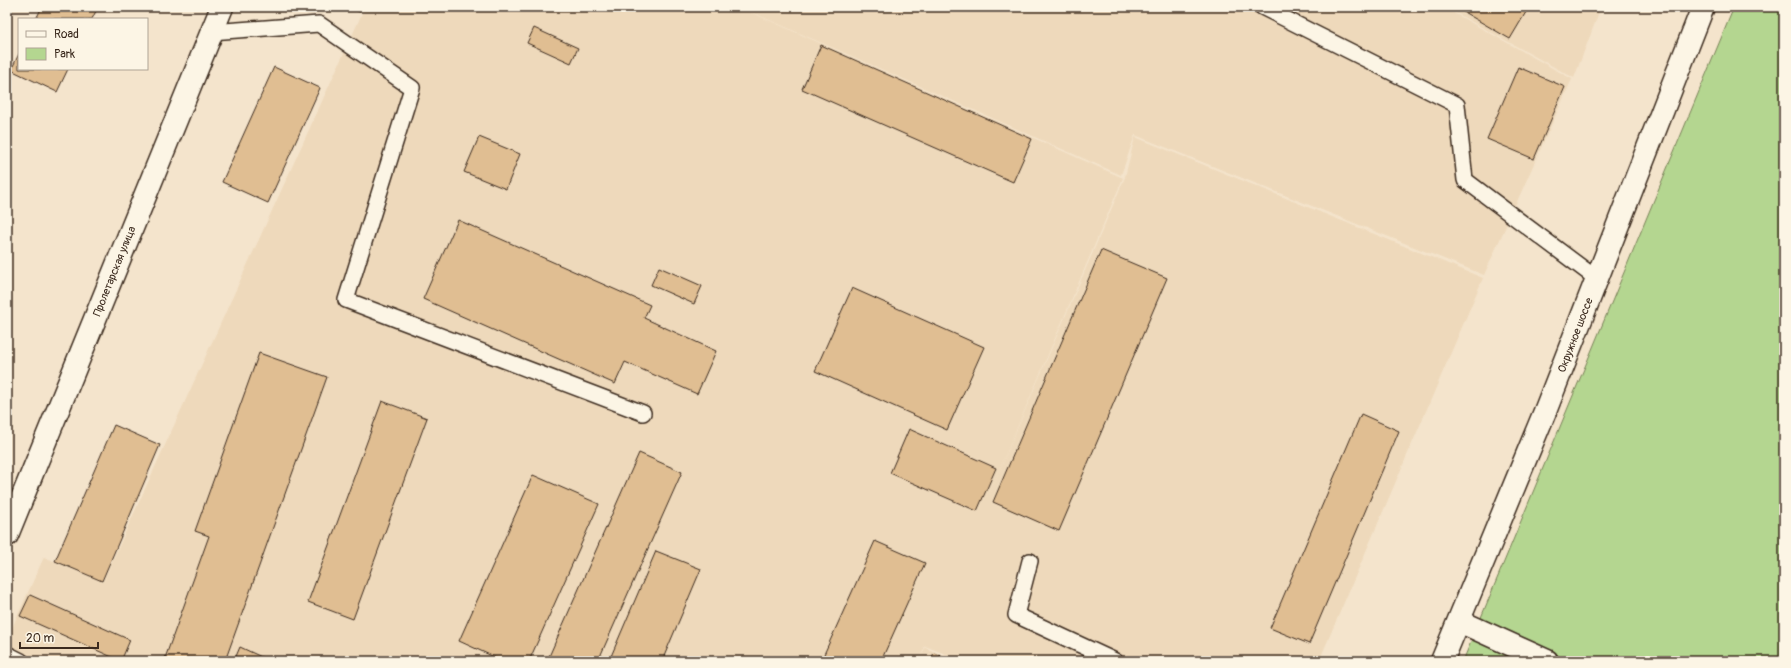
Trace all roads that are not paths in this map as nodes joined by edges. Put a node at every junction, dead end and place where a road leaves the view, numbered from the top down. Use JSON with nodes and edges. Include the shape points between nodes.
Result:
{"nodes":[{"id":1,"x":222,"y":7,"type":"edge"},
{"id":2,"x":1262,"y":7,"type":"edge"},
{"id":3,"x":1702,"y":7,"type":"edge"},
{"id":4,"x":211,"y":32,"type":"junction"},
{"id":5,"x":1597,"y":280,"type":"junction"},
{"id":6,"x":643,"y":412,"type":"dead end"},
{"id":7,"x":7,"y":535,"type":"edge"},
{"id":8,"x":1030,"y":561,"type":"dead end"},
{"id":9,"x":1459,"y":621,"type":"junction"},
{"id":10,"x":7,"y":654,"type":"edge"},
{"id":11,"x":21,"y":661,"type":"edge"},
{"id":12,"x":1115,"y":661,"type":"edge"},
{"id":13,"x":1442,"y":661,"type":"edge"},
{"id":14,"x":1547,"y":661,"type":"edge"}],
"edges":[{"from":1,"to":4,"type":"street","name":"Пролетарская улица"},
{"from":2,"to":5,"type":"lane","via":[[1457,104],[1465,180]]},
{"from":3,"to":5,"type":"street","name":"Окружное шоссе"},
{"from":4,"to":6,"type":"lane","via":[[319,24],[412,88],[346,300]]},
{"from":4,"to":7,"type":"street","name":"Пролетарская улица"},
{"from":5,"to":9,"type":"street","name":"Окружное шоссе"},
{"from":8,"to":12,"type":"lane","via":[[1016,615]]},
{"from":9,"to":13,"type":"street","name":"Окружное шоссе"},
{"from":9,"to":14,"type":"street"},
{"from":10,"to":11,"type":"lane"}]}
